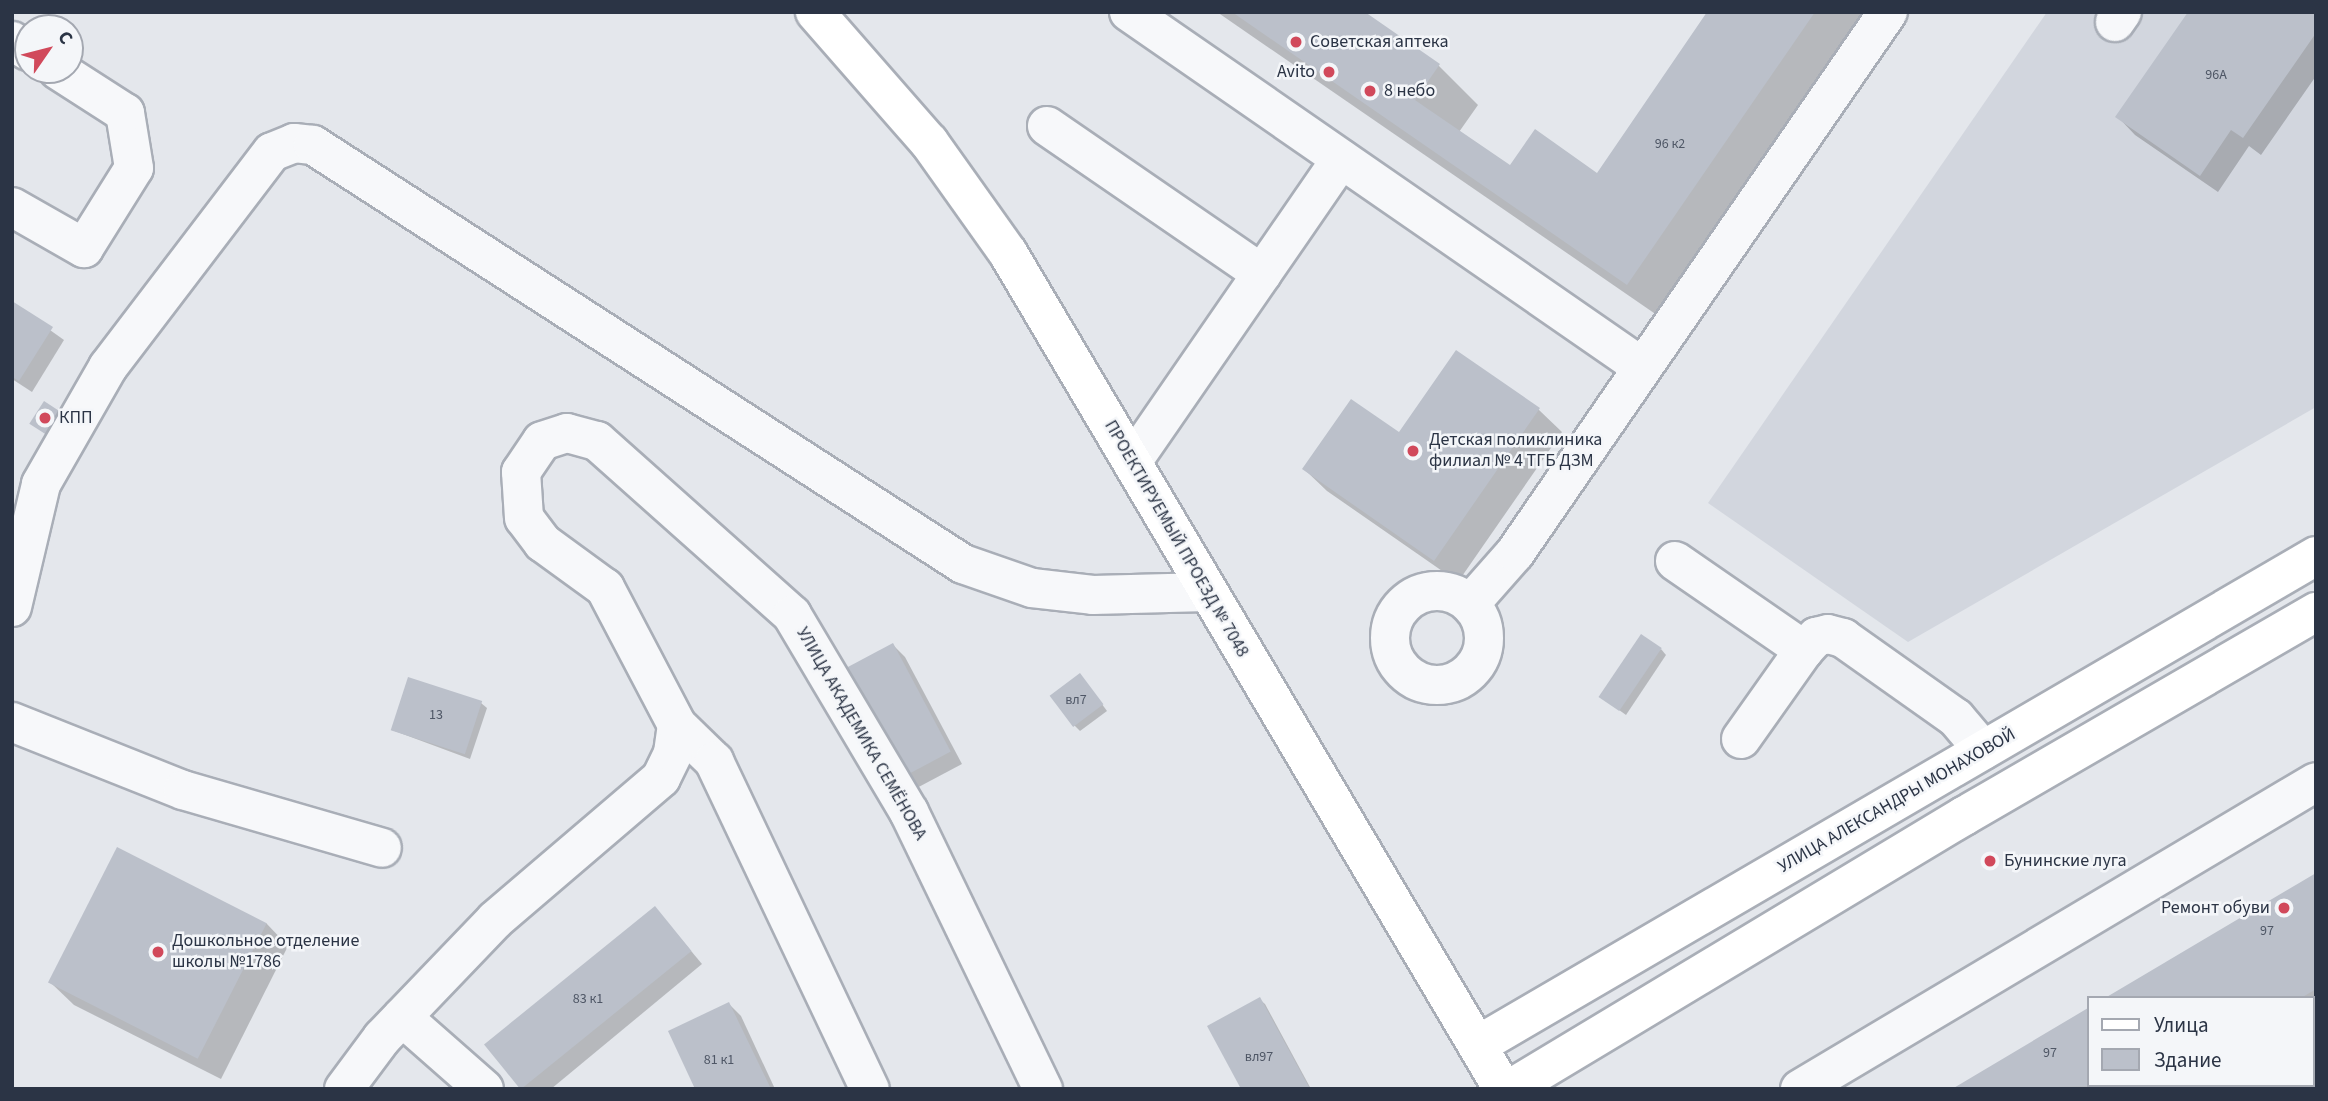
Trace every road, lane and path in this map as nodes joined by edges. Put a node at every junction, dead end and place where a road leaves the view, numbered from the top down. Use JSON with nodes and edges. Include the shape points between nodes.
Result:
{"nodes":[{"id":1,"x":815,"y":12,"type":"edge"},
{"id":2,"x":1129,"y":12,"type":"edge"},
{"id":3,"x":1888,"y":12,"type":"edge"},
{"id":4,"x":80,"y":84,"type":"edge"},
{"id":5,"x":1047,"y":125,"type":"dead end"},
{"id":6,"x":1341,"y":159,"type":"junction"},
{"id":7,"x":12,"y":207,"type":"edge"},
{"id":8,"x":1262,"y":274,"type":"junction"},
{"id":9,"x":1642,"y":367,"type":"junction"},
{"id":10,"x":1132,"y":462,"type":"junction"},
{"id":11,"x":2316,"y":556,"type":"edge"},
{"id":12,"x":1675,"y":561,"type":"dead end"},
{"id":13,"x":1207,"y":592,"type":"junction"},
{"id":14,"x":1470,"y":604,"type":"dead end"},
{"id":15,"x":12,"y":607,"type":"edge"},
{"id":16,"x":2316,"y":612,"type":"edge"},
{"id":17,"x":1804,"y":650,"type":"junction"},
{"id":18,"x":12,"y":722,"type":"edge"},
{"id":19,"x":675,"y":739,"type":"junction"},
{"id":20,"x":1741,"y":739,"type":"dead end"},
{"id":21,"x":1983,"y":750,"type":"junction"},
{"id":22,"x":2316,"y":782,"type":"edge"},
{"id":23,"x":382,"y":848,"type":"dead end"},
{"id":24,"x":402,"y":1017,"type":"junction"},
{"id":25,"x":1478,"y":1045,"type":"junction"},
{"id":26,"x":344,"y":1089,"type":"edge"},
{"id":27,"x":484,"y":1089,"type":"edge"},
{"id":28,"x":870,"y":1089,"type":"edge"},
{"id":29,"x":1043,"y":1089,"type":"edge"},
{"id":30,"x":1503,"y":1089,"type":"edge"},
{"id":31,"x":1510,"y":1089,"type":"edge"},
{"id":32,"x":1800,"y":1089,"type":"edge"}],
"edges":[{"from":1,"to":10,"type":"main road","name":"ПРОЕКТИРУЕМЫЙ ПРОЕЗД № 7048","via":[[929,142],[1008,253]]},
{"from":2,"to":6,"type":"street"},
{"from":3,"to":9,"type":"street"},
{"from":4,"to":7,"type":"street","via":[[125,113],[134,168],[84,247]]},
{"from":5,"to":8,"type":"street"},
{"from":6,"to":8,"type":"street"},
{"from":6,"to":9,"type":"street"},
{"from":8,"to":10,"type":"street"},
{"from":9,"to":14,"type":"street","via":[[1506,566]]},
{"from":10,"to":13,"type":"main road","name":"ПРОЕКТИРУЕМЫЙ ПРОЕЗД № 7048"},
{"from":11,"to":21,"type":"main road","name":"УЛИЦА АЛЕКСАНДРЫ МОНАХОВОЙ"},
{"from":12,"to":17,"type":"street"},
{"from":13,"to":15,"type":"street","via":[[1093,595],[1032,588],[963,564],[313,145],[294,143],[272,152],[108,367],[41,484]]},
{"from":13,"to":25,"type":"main road","name":"ПРОЕКТИРУЕМЫЙ ПРОЕЗД № 7048"},
{"from":16,"to":31,"type":"main road","via":[[1964,816]]},
{"from":17,"to":20,"type":"street"},
{"from":17,"to":21,"type":"street","via":[[1816,637],[1843,638],[1956,718]]},
{"from":18,"to":23,"type":"street","via":[[183,790]]},
{"from":19,"to":24,"type":"street","via":[[662,778],[495,920]]},
{"from":19,"to":28,"type":"street","via":[[714,761]]},
{"from":19,"to":29,"type":"street","name":"УЛИЦА АКАДЕМИКА СЕМЁНОВА","via":[[605,588],[544,543],[524,518],[521,472],[542,441],[567,433],[597,441],[792,615],[909,812]]},
{"from":21,"to":25,"type":"main road","name":"УЛИЦА АЛЕКСАНДРЫ МОНАХОВОЙ"},
{"from":22,"to":32,"type":"street"},
{"from":24,"to":26,"type":"street"},
{"from":24,"to":27,"type":"street"},
{"from":25,"to":30,"type":"main road","name":"ПРОЕКТИРУЕМЫЙ ПРОЕЗД № 7048"}]}
